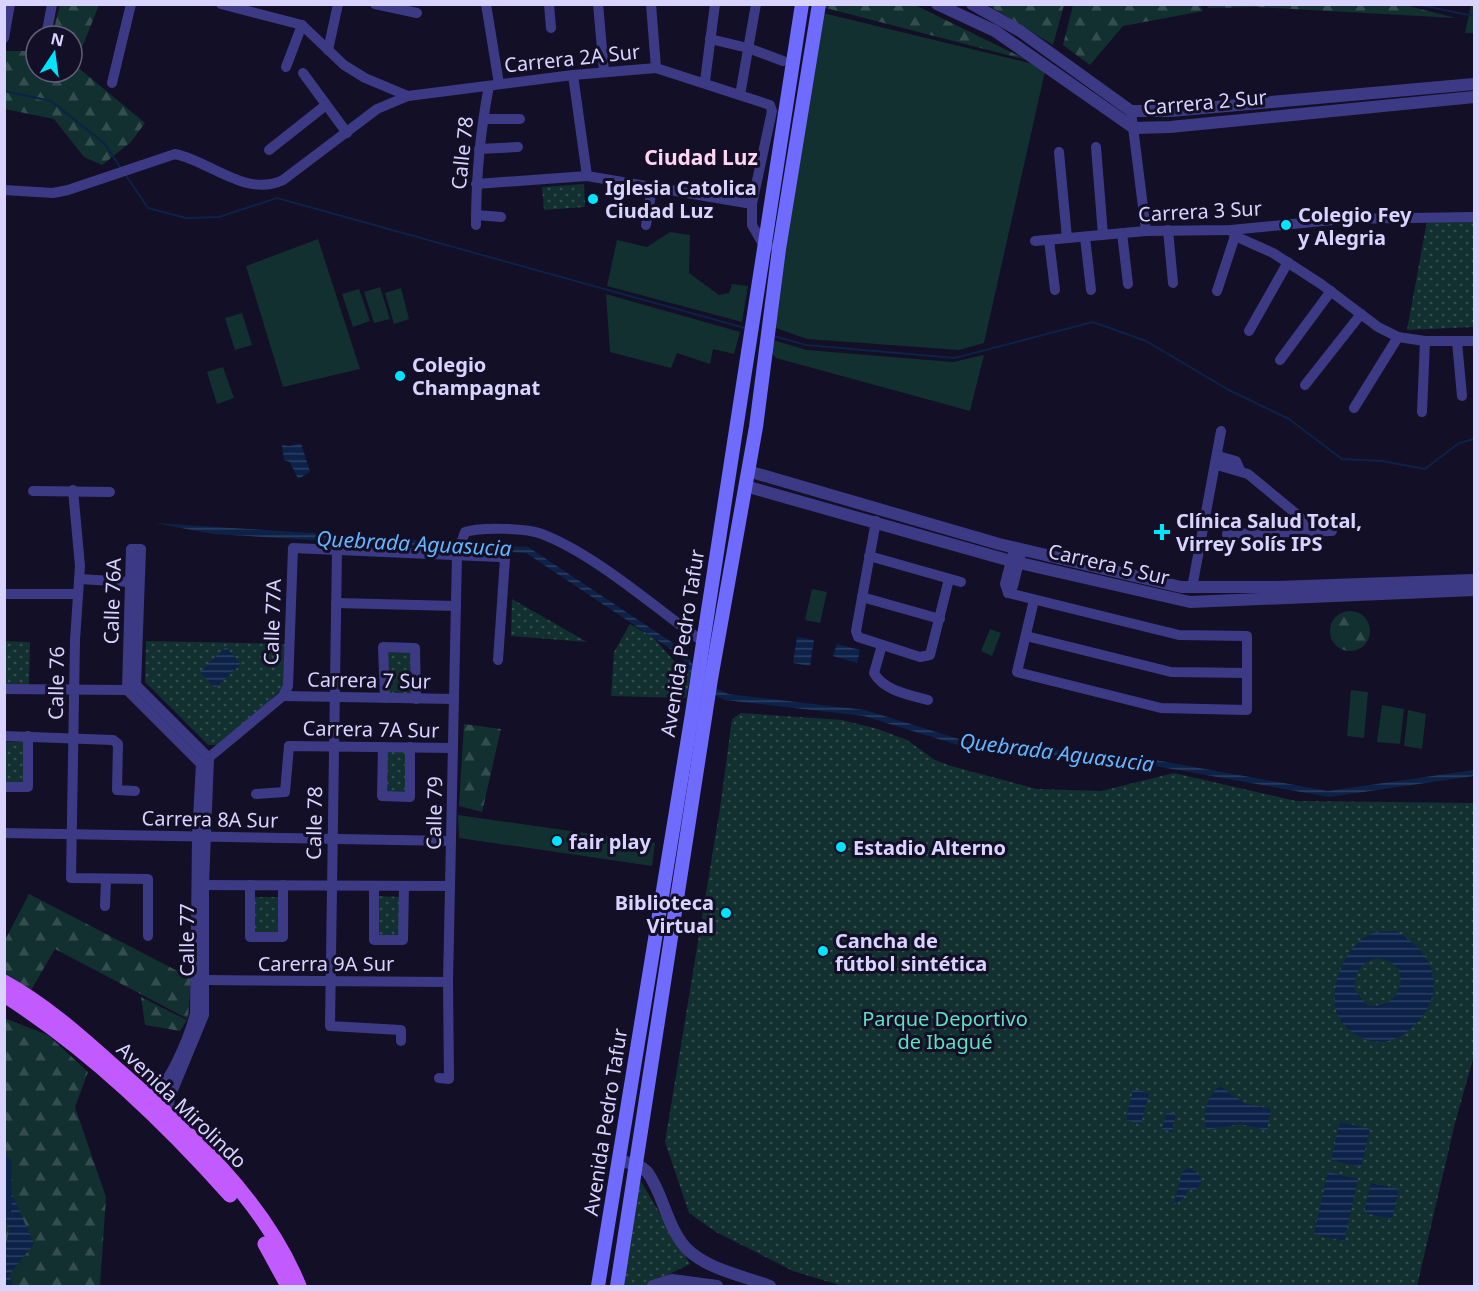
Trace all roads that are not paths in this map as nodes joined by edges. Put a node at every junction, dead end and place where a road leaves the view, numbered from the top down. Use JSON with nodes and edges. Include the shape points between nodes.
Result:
{"nodes":[{"id":1,"x":10,"y":4,"type":"edge"},
{"id":2,"x":52,"y":4,"type":"edge"},
{"id":3,"x":131,"y":4,"type":"edge"},
{"id":4,"x":221,"y":4,"type":"edge"},
{"id":5,"x":338,"y":4,"type":"edge"},
{"id":6,"x":375,"y":4,"type":"edge"},
{"id":7,"x":486,"y":4,"type":"edge"},
{"id":8,"x":549,"y":4,"type":"edge"},
{"id":9,"x":598,"y":4,"type":"edge"},
{"id":10,"x":651,"y":4,"type":"edge"},
{"id":11,"x":716,"y":4,"type":"edge"},
{"id":12,"x":756,"y":4,"type":"edge"},
{"id":13,"x":802,"y":4,"type":"edge"},
{"id":14,"x":819,"y":4,"type":"edge"},
{"id":15,"x":938,"y":4,"type":"edge"},
{"id":16,"x":972,"y":4,"type":"edge"},
{"id":17,"x":417,"y":14,"type":"dead end"},
{"id":18,"x":48,"y":24,"type":"edge"},
{"id":19,"x":302,"y":25,"type":"junction"},
{"id":20,"x":551,"y":28,"type":"dead end"},
{"id":21,"x":4,"y":38,"type":"edge"},
{"id":22,"x":710,"y":39,"type":"junction"},
{"id":23,"x":748,"y":48,"type":"junction"},
{"id":24,"x":328,"y":50,"type":"junction"},
{"id":25,"x":783,"y":61,"type":"dead end"},
{"id":26,"x":286,"y":67,"type":"dead end"},
{"id":27,"x":656,"y":68,"type":"junction"},
{"id":28,"x":604,"y":71,"type":"junction"},
{"id":29,"x":303,"y":73,"type":"dead end"},
{"id":30,"x":573,"y":75,"type":"junction"},
{"id":31,"x":705,"y":81,"type":"junction"},
{"id":32,"x":112,"y":83,"type":"dead end"},
{"id":33,"x":1474,"y":84,"type":"edge"},
{"id":34,"x":494,"y":85,"type":"junction"},
{"id":35,"x":740,"y":95,"type":"junction"},
{"id":36,"x":408,"y":96,"type":"junction"},
{"id":37,"x":1474,"y":97,"type":"edge"},
{"id":38,"x":1349,"y":102,"type":"junction"},
{"id":39,"x":326,"y":105,"type":"junction"},
{"id":40,"x":1131,"y":111,"type":"junction"},
{"id":41,"x":484,"y":119,"type":"junction"},
{"id":42,"x":520,"y":119,"type":"dead end"},
{"id":43,"x":1134,"y":128,"type":"junction"},
{"id":44,"x":347,"y":133,"type":"junction"},
{"id":45,"x":518,"y":147,"type":"dead end"},
{"id":46,"x":1096,"y":147,"type":"dead end"},
{"id":47,"x":479,"y":149,"type":"junction"},
{"id":48,"x":269,"y":150,"type":"dead end"},
{"id":49,"x":1059,"y":152,"type":"dead end"},
{"id":50,"x":587,"y":176,"type":"junction"},
{"id":51,"x":476,"y":184,"type":"junction"},
{"id":52,"x":652,"y":188,"type":"junction"},
{"id":53,"x":4,"y":190,"type":"edge"},
{"id":54,"x":752,"y":204,"type":"junction"},
{"id":55,"x":501,"y":217,"type":"dead end"},
{"id":56,"x":1474,"y":217,"type":"edge"},
{"id":57,"x":646,"y":225,"type":"dead end"},
{"id":58,"x":1168,"y":230,"type":"junction"},
{"id":59,"x":1146,"y":231,"type":"junction"},
{"id":60,"x":1122,"y":233,"type":"junction"},
{"id":61,"x":1233,"y":233,"type":"junction"},
{"id":62,"x":1103,"y":235,"type":"junction"},
{"id":63,"x":1085,"y":237,"type":"junction"},
{"id":64,"x":1068,"y":238,"type":"junction"},
{"id":65,"x":1049,"y":240,"type":"junction"},
{"id":66,"x":1035,"y":241,"type":"dead end"},
{"id":67,"x":763,"y":244,"type":"junction"},
{"id":68,"x":779,"y":249,"type":"junction"},
{"id":69,"x":1288,"y":262,"type":"junction"},
{"id":70,"x":1173,"y":283,"type":"dead end"},
{"id":71,"x":1128,"y":284,"type":"dead end"},
{"id":72,"x":1055,"y":290,"type":"dead end"},
{"id":73,"x":1091,"y":290,"type":"dead end"},
{"id":74,"x":1217,"y":291,"type":"dead end"},
{"id":75,"x":1331,"y":291,"type":"junction"},
{"id":76,"x":1361,"y":314,"type":"junction"},
{"id":77,"x":1249,"y":331,"type":"dead end"},
{"id":78,"x":1398,"y":337,"type":"junction"},
{"id":79,"x":1474,"y":340,"type":"edge"},
{"id":80,"x":1425,"y":341,"type":"junction"},
{"id":81,"x":1458,"y":342,"type":"junction"},
{"id":82,"x":1280,"y":360,"type":"dead end"},
{"id":83,"x":1305,"y":385,"type":"dead end"},
{"id":84,"x":1462,"y":396,"type":"dead end"},
{"id":85,"x":1354,"y":408,"type":"dead end"},
{"id":86,"x":1422,"y":412,"type":"dead end"},
{"id":87,"x":1221,"y":431,"type":"dead end"},
{"id":88,"x":1217,"y":460,"type":"junction"},
{"id":89,"x":748,"y":471,"type":"junction"},
{"id":90,"x":745,"y":486,"type":"junction"},
{"id":91,"x":73,"y":490,"type":"junction"},
{"id":92,"x":33,"y":491,"type":"dead end"},
{"id":93,"x":110,"y":492,"type":"dead end"},
{"id":94,"x":876,"y":521,"type":"junction"},
{"id":95,"x":1332,"y":531,"type":"dead end"},
{"id":96,"x":1307,"y":532,"type":"junction"},
{"id":97,"x":1227,"y":534,"type":"dead end"},
{"id":98,"x":459,"y":547,"type":"junction"},
{"id":99,"x":337,"y":548,"type":"junction"},
{"id":100,"x":1018,"y":549,"type":"junction"},
{"id":101,"x":869,"y":556,"type":"junction"},
{"id":102,"x":1015,"y":562,"type":"junction"},
{"id":103,"x":78,"y":579,"type":"junction"},
{"id":104,"x":949,"y":579,"type":"junction"},
{"id":105,"x":1474,"y":580,"type":"edge"},
{"id":106,"x":130,"y":582,"type":"junction"},
{"id":107,"x":961,"y":582,"type":"dead end"},
{"id":108,"x":1192,"y":588,"type":"junction"},
{"id":109,"x":1474,"y":590,"type":"edge"},
{"id":110,"x":4,"y":594,"type":"edge"},
{"id":111,"x":77,"y":594,"type":"junction"},
{"id":112,"x":862,"y":597,"type":"junction"},
{"id":113,"x":1034,"y":600,"type":"junction"},
{"id":114,"x":134,"y":601,"type":"junction"},
{"id":115,"x":336,"y":603,"type":"junction"},
{"id":116,"x":456,"y":606,"type":"junction"},
{"id":117,"x":940,"y":619,"type":"junction"},
{"id":118,"x":1026,"y":636,"type":"junction"},
{"id":119,"x":702,"y":641,"type":"junction"},
{"id":120,"x":882,"y":645,"type":"junction"},
{"id":121,"x":498,"y":660,"type":"dead end"},
{"id":122,"x":1247,"y":673,"type":"junction"},
{"id":123,"x":132,"y":687,"type":"junction"},
{"id":124,"x":4,"y":689,"type":"edge"},
{"id":125,"x":75,"y":690,"type":"junction"},
{"id":126,"x":283,"y":696,"type":"junction"},
{"id":127,"x":334,"y":698,"type":"junction"},
{"id":128,"x":384,"y":698,"type":"junction"},
{"id":129,"x":416,"y":699,"type":"junction"},
{"id":130,"x":454,"y":699,"type":"junction"},
{"id":131,"x":928,"y":700,"type":"dead end"},
{"id":132,"x":4,"y":736,"type":"edge"},
{"id":133,"x":28,"y":736,"type":"junction"},
{"id":134,"x":73,"y":738,"type":"junction"},
{"id":135,"x":333,"y":746,"type":"junction"},
{"id":136,"x":383,"y":747,"type":"junction"},
{"id":137,"x":410,"y":747,"type":"junction"},
{"id":138,"x":453,"y":747,"type":"junction"},
{"id":139,"x":205,"y":761,"type":"junction"},
{"id":140,"x":4,"y":787,"type":"edge"},
{"id":141,"x":135,"y":791,"type":"dead end"},
{"id":142,"x":256,"y":794,"type":"dead end"},
{"id":143,"x":4,"y":833,"type":"edge"},
{"id":144,"x":71,"y":834,"type":"junction"},
{"id":145,"x":201,"y":836,"type":"junction"},
{"id":146,"x":332,"y":839,"type":"junction"},
{"id":147,"x":451,"y":841,"type":"junction"},
{"id":148,"x":106,"y":879,"type":"junction"},
{"id":149,"x":200,"y":885,"type":"junction"},
{"id":150,"x":250,"y":885,"type":"junction"},
{"id":151,"x":283,"y":885,"type":"junction"},
{"id":152,"x":330,"y":885,"type":"junction"},
{"id":153,"x":374,"y":886,"type":"junction"},
{"id":154,"x":404,"y":886,"type":"junction"},
{"id":155,"x":450,"y":886,"type":"junction"},
{"id":156,"x":105,"y":906,"type":"dead end"},
{"id":157,"x":148,"y":936,"type":"dead end"},
{"id":158,"x":330,"y":981,"type":"junction"},
{"id":159,"x":4,"y":982,"type":"edge"},
{"id":160,"x":448,"y":982,"type":"junction"},
{"id":161,"x":201,"y":985,"type":"junction"},
{"id":162,"x":4,"y":995,"type":"edge"},
{"id":163,"x":401,"y":1035,"type":"dead end"},
{"id":164,"x":444,"y":1078,"type":"dead end"},
{"id":165,"x":148,"y":1096,"type":"junction"},
{"id":166,"x":168,"y":1115,"type":"junction"},
{"id":167,"x":618,"y":1160,"type":"junction"},
{"id":168,"x":635,"y":1164,"type":"junction"},
{"id":169,"x":288,"y":1287,"type":"edge"},
{"id":170,"x":299,"y":1287,"type":"edge"},
{"id":171,"x":598,"y":1287,"type":"edge"},
{"id":172,"x":617,"y":1287,"type":"edge"},
{"id":173,"x":653,"y":1287,"type":"edge"},
{"id":174,"x":717,"y":1287,"type":"edge"},
{"id":175,"x":770,"y":1287,"type":"edge"}],
"edges":[{"from":1,"to":21,"type":"street"},
{"from":2,"to":18,"type":"street"},
{"from":3,"to":32,"type":"street"},
{"from":4,"to":19,"type":"street"},
{"from":5,"to":24,"type":"street"},
{"from":6,"to":17,"type":"street"},
{"from":7,"to":34,"type":"street","name":"Calle 78"},
{"from":8,"to":20,"type":"street"},
{"from":9,"to":28,"type":"street"},
{"from":10,"to":27,"type":"street"},
{"from":11,"to":22,"type":"street"},
{"from":12,"to":23,"type":"street"},
{"from":13,"to":67,"type":"main road","name":"Avenida Pedro Tafur"},
{"from":14,"to":68,"type":"main road","name":"Avenida Pedro Tafur"},
{"from":15,"to":43,"type":"street","name":"Carrera 2 Sur","via":[[995,31]]},
{"from":16,"to":40,"type":"street","name":"Carrera 2 Sur","via":[[1020,31]]},
{"from":19,"to":24,"type":"street"},
{"from":19,"to":26,"type":"street"},
{"from":22,"to":23,"type":"street"},
{"from":22,"to":31,"type":"street"},
{"from":23,"to":25,"type":"street"},
{"from":23,"to":35,"type":"street"},
{"from":24,"to":36,"type":"street","via":[[365,78]]},
{"from":27,"to":28,"type":"street","name":"Carrera 2A Sur"},
{"from":27,"to":31,"type":"street","name":"Carrera 2A Sur"},
{"from":28,"to":30,"type":"street","name":"Carrera 2A Sur"},
{"from":29,"to":39,"type":"street"},
{"from":30,"to":34,"type":"street","name":"Carrera 2A Sur"},
{"from":30,"to":50,"type":"street"},
{"from":31,"to":35,"type":"street","name":"Carrera 2A Sur"},
{"from":33,"to":38,"type":"street","name":"Carrera 2 Sur"},
{"from":34,"to":36,"type":"street","name":"Carrera 2A Sur"},
{"from":34,"to":41,"type":"street","name":"Calle 78"},
{"from":35,"to":54,"type":"street","name":"Carrera 2A Sur","via":[[770,105],[772,111]]},
{"from":36,"to":44,"type":"street","via":[[376,109]]},
{"from":37,"to":38,"type":"street","name":"Carrera 2 Sur"},
{"from":38,"to":40,"type":"street","name":"Carrera 2 Sur"},
{"from":38,"to":43,"type":"street","name":"Carrera 2 Sur","via":[[1170,127]]},
{"from":39,"to":44,"type":"street"},
{"from":39,"to":48,"type":"street"},
{"from":40,"to":43,"type":"street"},
{"from":41,"to":42,"type":"street"},
{"from":41,"to":47,"type":"street","name":"Calle 78"},
{"from":43,"to":59,"type":"street"},
{"from":44,"to":53,"type":"street","via":[[267,186],[220,174],[175,154],[53,193]]},
{"from":45,"to":47,"type":"street"},
{"from":46,"to":62,"type":"street"},
{"from":47,"to":51,"type":"street","name":"Calle 78"},
{"from":49,"to":64,"type":"street"},
{"from":50,"to":51,"type":"street"},
{"from":50,"to":52,"type":"street"},
{"from":51,"to":55,"type":"street","name":"Calle 78","via":[[476,220]]},
{"from":52,"to":54,"type":"street"},
{"from":52,"to":57,"type":"street"},
{"from":54,"to":67,"type":"street","via":[[752,225]]},
{"from":56,"to":61,"type":"street","name":"Carrera 3 Sur","via":[[1343,219]]},
{"from":58,"to":59,"type":"street","name":"Carrera 3 Sur"},
{"from":58,"to":61,"type":"street","name":"Carrera 3 Sur"},
{"from":58,"to":70,"type":"street"},
{"from":59,"to":60,"type":"street","name":"Carrera 3 Sur"},
{"from":60,"to":62,"type":"street","name":"Carrera 3 Sur"},
{"from":60,"to":71,"type":"street"},
{"from":61,"to":69,"type":"street"},
{"from":61,"to":74,"type":"street"},
{"from":62,"to":63,"type":"street","name":"Carrera 3 Sur"},
{"from":63,"to":64,"type":"street","name":"Carrera 3 Sur"},
{"from":63,"to":73,"type":"street"},
{"from":64,"to":65,"type":"street","name":"Carrera 3 Sur"},
{"from":65,"to":66,"type":"street","name":"Carrera 3 Sur"},
{"from":65,"to":72,"type":"street"},
{"from":67,"to":68,"type":"street"},
{"from":67,"to":119,"type":"main road","name":"Avenida Pedro Tafur"},
{"from":68,"to":89,"type":"main road","name":"Avenida Pedro Tafur"},
{"from":69,"to":75,"type":"street"},
{"from":69,"to":77,"type":"street"},
{"from":75,"to":76,"type":"street"},
{"from":75,"to":82,"type":"street"},
{"from":76,"to":78,"type":"street"},
{"from":76,"to":83,"type":"street"},
{"from":78,"to":80,"type":"street"},
{"from":78,"to":85,"type":"street"},
{"from":79,"to":81,"type":"street"},
{"from":80,"to":81,"type":"street"},
{"from":80,"to":86,"type":"street"},
{"from":81,"to":84,"type":"street"},
{"from":87,"to":88,"type":"street"},
{"from":88,"to":96,"type":"street","via":[[1236,461],[1240,470],[1300,517]]},
{"from":88,"to":108,"type":"street"},
{"from":89,"to":90,"type":"main road","name":"Avenida Pedro Tafur"},
{"from":89,"to":100,"type":"street","name":"Carrera 5 Sur"},
{"from":90,"to":94,"type":"street","name":"Carrera 5 Sur"},
{"from":90,"to":168,"type":"main road","name":"Avenida Pedro Tafur"},
{"from":91,"to":92,"type":"street"},
{"from":91,"to":93,"type":"street"},
{"from":91,"to":103,"type":"street","name":"Calle 76"},
{"from":94,"to":101,"type":"street"},
{"from":94,"to":102,"type":"street","name":"Carrera 5 Sur"},
{"from":95,"to":96,"type":"street"},
{"from":96,"to":97,"type":"street"},
{"from":98,"to":99,"type":"street"},
{"from":98,"to":116,"type":"street","name":"Calle 79"},
{"from":98,"to":119,"type":"street","via":[[465,532],[477,529],[539,533],[566,545]]},
{"from":98,"to":121,"type":"street","via":[[505,559]]},
{"from":99,"to":115,"type":"street","name":"Calle 78"},
{"from":99,"to":126,"type":"street","name":"Calle 77A","via":[[293,548],[288,686]]},
{"from":100,"to":102,"type":"street"},
{"from":100,"to":108,"type":"street","name":"Carrera 5 Sur"},
{"from":101,"to":104,"type":"street"},
{"from":101,"to":112,"type":"street"},
{"from":102,"to":109,"type":"street","name":"Carrera 5 Sur","via":[[1191,602]]},
{"from":102,"to":113,"type":"street","via":[[1005,584],[1008,593]]},
{"from":103,"to":106,"type":"street"},
{"from":103,"to":111,"type":"street","name":"Calle 76"},
{"from":104,"to":107,"type":"street"},
{"from":104,"to":117,"type":"street"},
{"from":105,"to":108,"type":"street","name":"Carrera 5 Sur"},
{"from":106,"to":114,"type":"street","name":"Calle 76A"},
{"from":106,"to":114,"type":"street","name":"Calle 76A","via":[[131,549],[141,549]]},
{"from":110,"to":111,"type":"street"},
{"from":111,"to":125,"type":"street","name":"Calle 76"},
{"from":112,"to":117,"type":"street"},
{"from":112,"to":120,"type":"street","via":[[858,637]]},
{"from":113,"to":118,"type":"street"},
{"from":113,"to":122,"type":"street","via":[[1179,635],[1247,636]]},
{"from":114,"to":123,"type":"street","name":"Calle 76A"},
{"from":115,"to":116,"type":"street"},
{"from":115,"to":127,"type":"street","name":"Calle 78"},
{"from":116,"to":130,"type":"street","name":"Calle 79"},
{"from":117,"to":120,"type":"street","via":[[933,650],[926,657]]},
{"from":118,"to":122,"type":"street","via":[[1171,672]]},
{"from":118,"to":122,"type":"street","via":[[1017,672],[1161,708],[1247,710]]},
{"from":119,"to":167,"type":"main road","name":"Avenida Pedro Tafur"},
{"from":120,"to":131,"type":"street","via":[[874,673],[877,679],[895,690]]},
{"from":123,"to":125,"type":"street"},
{"from":123,"to":139,"type":"street"},
{"from":124,"to":125,"type":"street"},
{"from":125,"to":134,"type":"street","name":"Calle 76"},
{"from":126,"to":127,"type":"street","name":"Carrera 7 Sur"},
{"from":126,"to":139,"type":"street"},
{"from":127,"to":128,"type":"street","name":"Carrera 7 Sur"},
{"from":127,"to":135,"type":"street","name":"Calle 78"},
{"from":128,"to":129,"type":"street","name":"Carrera 7 Sur"},
{"from":128,"to":129,"type":"street","via":[[383,648],[415,648]]},
{"from":129,"to":130,"type":"street","name":"Carrera 7 Sur"},
{"from":130,"to":138,"type":"street","name":"Calle 79"},
{"from":132,"to":133,"type":"street"},
{"from":133,"to":134,"type":"street"},
{"from":133,"to":140,"type":"street","via":[[28,788]]},
{"from":134,"to":141,"type":"street","via":[[113,740],[118,744],[117,790]]},
{"from":134,"to":144,"type":"street","name":"Calle 76"},
{"from":135,"to":136,"type":"street","name":"Carrera 7A Sur"},
{"from":135,"to":142,"type":"street","name":"Carrera 7A Sur","via":[[289,746],[285,792]]},
{"from":135,"to":146,"type":"street","name":"Calle 78"},
{"from":136,"to":137,"type":"street","name":"Carrera 7A Sur"},
{"from":136,"to":137,"type":"street","via":[[382,796],[410,796]]},
{"from":137,"to":138,"type":"street","name":"Carrera 7A Sur"},
{"from":138,"to":147,"type":"street","name":"Calle 79"},
{"from":139,"to":145,"type":"street","name":"Calle 77"},
{"from":143,"to":144,"type":"street","name":"Carrera 8A Sur"},
{"from":144,"to":145,"type":"street","name":"Carrera 8A Sur"},
{"from":144,"to":148,"type":"street","name":"Calle 76","via":[[71,878]]},
{"from":145,"to":146,"type":"street","name":"Carrera 8A Sur"},
{"from":145,"to":149,"type":"street","name":"Calle 77"},
{"from":146,"to":147,"type":"street","name":"Carrera 8A Sur"},
{"from":146,"to":152,"type":"street","name":"Calle 78"},
{"from":147,"to":155,"type":"street","name":"Calle 79"},
{"from":148,"to":156,"type":"street"},
{"from":148,"to":157,"type":"street","via":[[148,879]]},
{"from":149,"to":150,"type":"street"},
{"from":149,"to":161,"type":"street","name":"Calle 77"},
{"from":150,"to":151,"type":"street"},
{"from":150,"to":151,"type":"street","via":[[250,937],[283,937]]},
{"from":151,"to":152,"type":"street"},
{"from":152,"to":153,"type":"street"},
{"from":152,"to":158,"type":"street","name":"Calle 78"},
{"from":153,"to":154,"type":"street"},
{"from":153,"to":154,"type":"street","via":[[374,940],[404,940]]},
{"from":154,"to":155,"type":"street"},
{"from":155,"to":160,"type":"street","name":"Calle 79"},
{"from":158,"to":160,"type":"street","name":"Carerra 9A Sur"},
{"from":158,"to":161,"type":"street","name":"Carerra 9A Sur"},
{"from":158,"to":163,"type":"street","name":"Calle 78","via":[[330,1026]]},
{"from":159,"to":165,"type":"main road","name":"Avenida Mirolindo","via":[[63,1021]]},
{"from":160,"to":164,"type":"street","name":"Calle 79"},
{"from":161,"to":165,"type":"street","name":"Calle 77","via":[[191,1029],[162,1089]]},
{"from":161,"to":166,"type":"street","name":"Calle 77","via":[[204,1015],[170,1097]]},
{"from":162,"to":169,"type":"main road","name":"Avenida Mirolindo","via":[[50,1025],[124,1088],[192,1154],[246,1216]]},
{"from":165,"to":166,"type":"main road","name":"Avenida Mirolindo"},
{"from":166,"to":170,"type":"main road","name":"Avenida Mirolindo","via":[[219,1166],[252,1208],[284,1254]]},
{"from":167,"to":168,"type":"street"},
{"from":167,"to":171,"type":"main road","name":"Avenida Pedro Tafur"},
{"from":168,"to":172,"type":"main road","name":"Avenida Pedro Tafur"},
{"from":168,"to":175,"type":"street","via":[[647,1172],[685,1247],[699,1258]]},
{"from":173,"to":174,"type":"street","via":[[672,1280]]}]}
